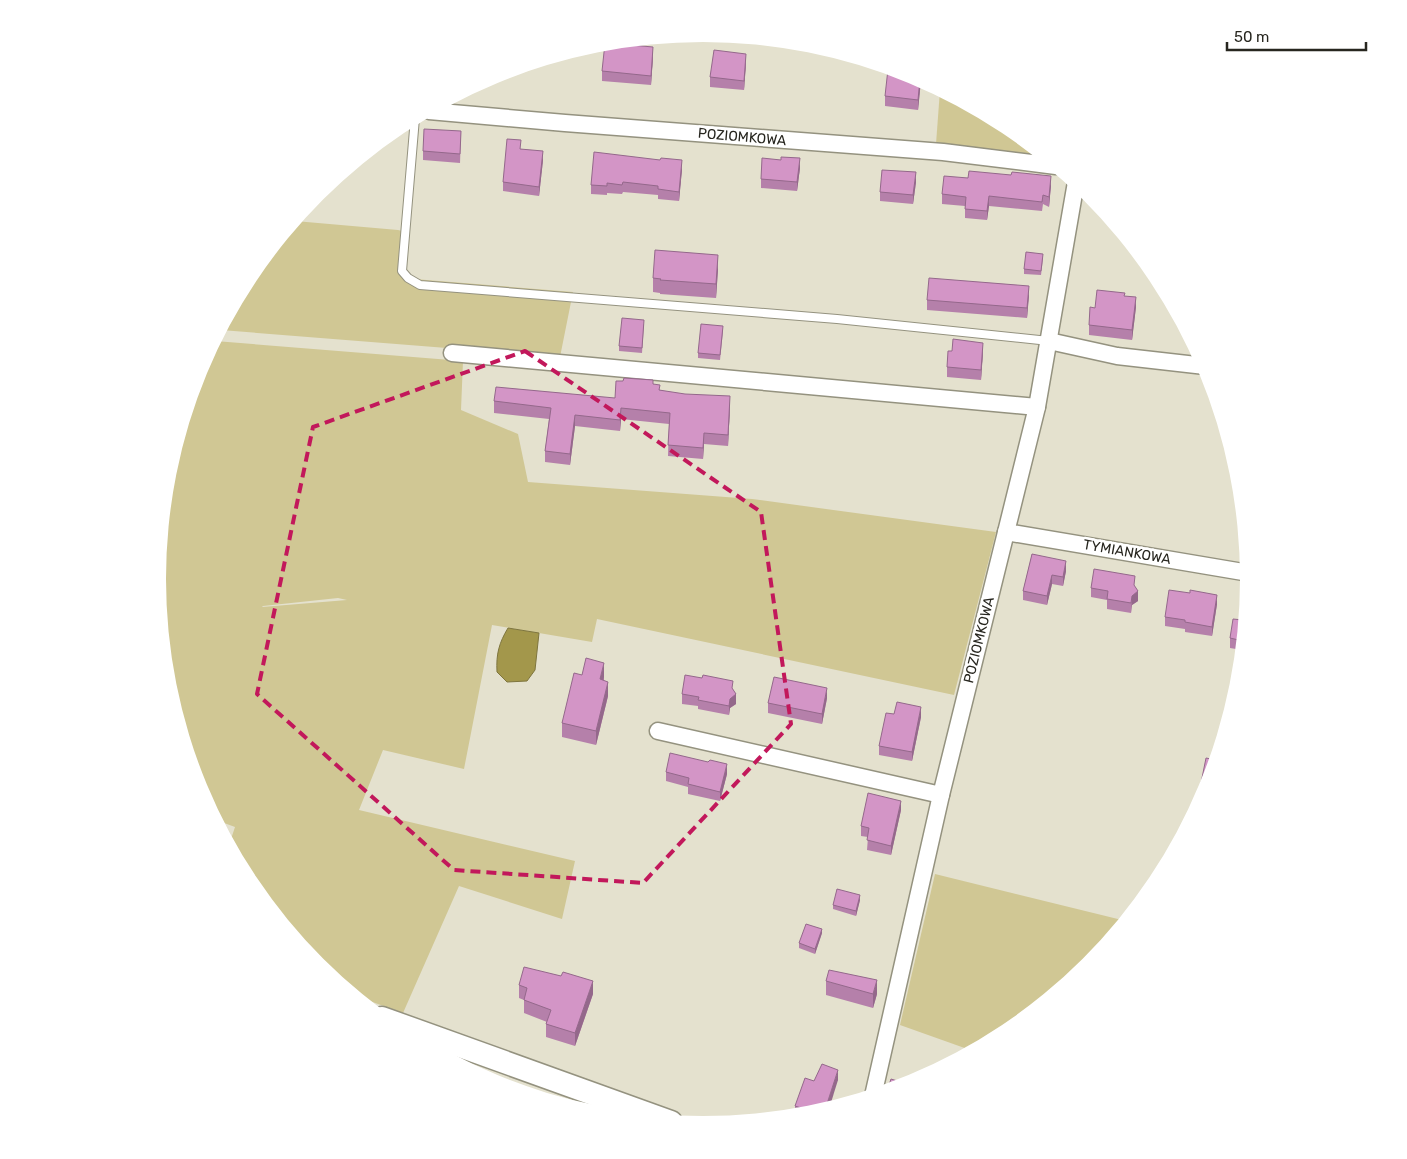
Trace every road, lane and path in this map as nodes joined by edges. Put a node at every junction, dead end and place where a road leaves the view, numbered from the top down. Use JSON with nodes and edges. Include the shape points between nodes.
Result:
{"nodes":[{"id":1,"x":441,"y":111,"type":"edge"},
{"id":2,"x":414,"y":127,"type":"edge"},
{"id":3,"x":1044,"y":165,"type":"edge"},
{"id":4,"x":1074,"y":192,"type":"edge"},
{"id":5,"x":1049,"y":341,"type":"junction"},
{"id":6,"x":452,"y":353,"type":"dead end"},
{"id":7,"x":1196,"y":365,"type":"edge"},
{"id":8,"x":1037,"y":407,"type":"junction"},
{"id":9,"x":1006,"y":532,"type":"junction"},
{"id":10,"x":1240,"y":571,"type":"edge"},
{"id":11,"x":658,"y":731,"type":"dead end"},
{"id":12,"x":941,"y":794,"type":"junction"},
{"id":13,"x":406,"y":1027,"type":"edge"},
{"id":14,"x":875,"y":1088,"type":"edge"},
{"id":15,"x":646,"y":1113,"type":"edge"}],
"edges":[{"from":1,"to":3,"type":"street","name":"POZIOMKOWA","via":[[943,152]]},
{"from":2,"to":5,"type":"lane","via":[[402,271],[420,285],[837,318]]},
{"from":4,"to":5,"type":"street","name":"POZIOMKOWA"},
{"from":5,"to":7,"type":"street","via":[[1117,356]]},
{"from":5,"to":8,"type":"street","name":"POZIOMKOWA"},
{"from":6,"to":8,"type":"street"},
{"from":8,"to":9,"type":"street","name":"POZIOMKOWA"},
{"from":9,"to":10,"type":"street","name":"TYMIANKOWA"},
{"from":9,"to":12,"type":"street","name":"POZIOMKOWA"},
{"from":11,"to":12,"type":"street"},
{"from":12,"to":14,"type":"street","name":"POZIOMKOWA"},
{"from":13,"to":15,"type":"street"}]}
